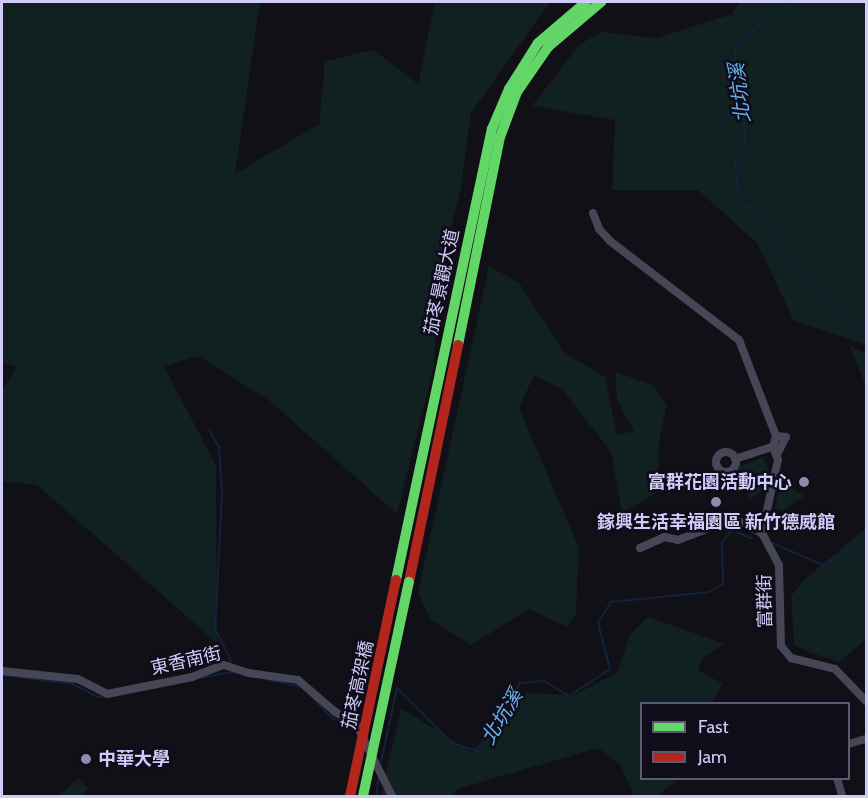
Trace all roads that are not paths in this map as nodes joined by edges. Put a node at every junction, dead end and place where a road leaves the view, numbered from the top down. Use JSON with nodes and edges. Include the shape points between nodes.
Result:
{"nodes":[{"id":1,"x":586,"y":2,"type":"edge"},
{"id":2,"x":601,"y":2,"type":"edge"},
{"id":3,"x":573,"y":17,"type":"junction"},
{"id":4,"x":593,"y":213,"type":"dead end"},
{"id":5,"x":776,"y":436,"type":"junction"},
{"id":6,"x":775,"y":450,"type":"junction"},
{"id":7,"x":735,"y":459,"type":"dead end"},
{"id":8,"x":762,"y":533,"type":"junction"},
{"id":9,"x":640,"y":548,"type":"dead end"},
{"id":10,"x":396,"y":580,"type":"joint"},
{"id":11,"x":409,"y":582,"type":"joint"},
{"id":12,"x":2,"y":671,"type":"edge"},
{"id":13,"x":867,"y":701,"type":"edge"},
{"id":14,"x":867,"y":739,"type":"edge"},
{"id":15,"x":850,"y":744,"type":"edge"},
{"id":16,"x":838,"y":780,"type":"edge"},
{"id":17,"x":350,"y":796,"type":"edge"},
{"id":18,"x":363,"y":796,"type":"edge"},
{"id":19,"x":392,"y":796,"type":"edge"},
{"id":20,"x":842,"y":796,"type":"edge"}],
"edges":[{"from":1,"to":3,"type":"street"},
{"from":2,"to":3,"type":"street"},
{"from":3,"to":10,"type":"street","name":"茄苳景觀大道","via":[[527,60],[492,129]]},
{"from":3,"to":11,"type":"street","name":"茄苳景觀大道","via":[[517,92],[500,136]]},
{"from":4,"to":5,"type":"street","via":[[599,229],[610,240],[739,340]]},
{"from":5,"to":6,"type":"street"},
{"from":5,"to":6,"type":"street","via":[[786,437]]},
{"from":6,"to":7,"type":"street"},
{"from":6,"to":8,"type":"street"},
{"from":8,"to":9,"type":"street","via":[[740,522],[725,522],[678,540],[665,537]]},
{"from":8,"to":13,"type":"street","name":"富群街","via":[[779,565],[782,650],[791,658],[835,669]]},
{"from":10,"to":17,"type":"street","name":"茄苳高架橋","bridge":true},
{"from":11,"to":18,"type":"street","name":"茄苳高架橋","bridge":true},
{"from":12,"to":19,"type":"street","name":"東香南街","via":[[78,679],[107,694],[192,677],[224,665],[298,680],[356,724]]},
{"from":14,"to":15,"type":"street"},
{"from":16,"to":20,"type":"street"}]}
